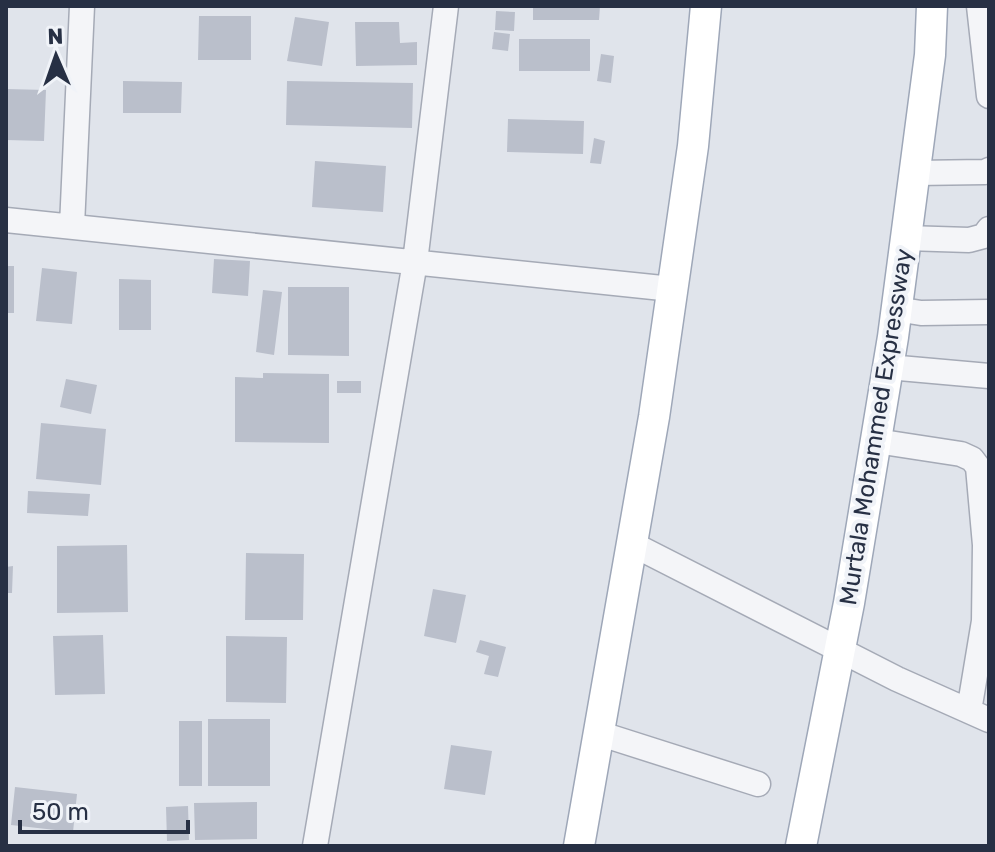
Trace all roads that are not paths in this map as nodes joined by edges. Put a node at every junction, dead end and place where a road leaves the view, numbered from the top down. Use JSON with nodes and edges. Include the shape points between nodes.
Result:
{"nodes":[{"id":1,"x":82,"y":6,"type":"edge"},
{"id":2,"x":446,"y":6,"type":"edge"},
{"id":3,"x":706,"y":6,"type":"edge"},
{"id":4,"x":932,"y":6,"type":"edge"},
{"id":5,"x":979,"y":6,"type":"edge"},
{"id":6,"x":989,"y":96,"type":"edge"},
{"id":7,"x":989,"y":170,"type":"edge"},
{"id":8,"x":915,"y":173,"type":"junction"},
{"id":9,"x":6,"y":220,"type":"edge"},
{"id":10,"x":72,"y":226,"type":"junction"},
{"id":11,"x":989,"y":229,"type":"edge"},
{"id":12,"x":906,"y":238,"type":"junction"},
{"id":13,"x":415,"y":262,"type":"junction"},
{"id":14,"x":672,"y":289,"type":"junction"},
{"id":15,"x":896,"y":309,"type":"junction"},
{"id":16,"x":989,"y":312,"type":"edge"},
{"id":17,"x":888,"y":367,"type":"junction"},
{"id":18,"x":989,"y":376,"type":"edge"},
{"id":19,"x":876,"y":441,"type":"junction"},
{"id":20,"x":981,"y":455,"type":"edge"},
{"id":21,"x":632,"y":544,"type":"junction"},
{"id":22,"x":840,"y":650,"type":"junction"},
{"id":23,"x":979,"y":716,"type":"edge"},
{"id":24,"x":598,"y":733,"type":"junction"},
{"id":25,"x":758,"y":784,"type":"dead end"},
{"id":26,"x":315,"y":846,"type":"edge"},
{"id":27,"x":579,"y":846,"type":"edge"},
{"id":28,"x":801,"y":846,"type":"edge"}],
"edges":[{"from":1,"to":10,"type":"street"},
{"from":2,"to":13,"type":"street"},
{"from":3,"to":14,"type":"main road"},
{"from":4,"to":8,"type":"main road","name":"Murtala Mohammed Expressway"},
{"from":5,"to":6,"type":"street"},
{"from":7,"to":8,"type":"street"},
{"from":8,"to":12,"type":"main road","name":"Murtala Mohammed Expressway"},
{"from":9,"to":10,"type":"street"},
{"from":10,"to":13,"type":"street"},
{"from":11,"to":12,"type":"street","via":[[969,240]]},
{"from":12,"to":15,"type":"main road","name":"Murtala Mohammed Expressway"},
{"from":13,"to":14,"type":"street"},
{"from":13,"to":26,"type":"street"},
{"from":14,"to":21,"type":"main road"},
{"from":15,"to":16,"type":"street"},
{"from":15,"to":17,"type":"main road","name":"Murtala Mohammed Expressway"},
{"from":17,"to":18,"type":"street"},
{"from":17,"to":19,"type":"main road","name":"Murtala Mohammed Expressway"},
{"from":19,"to":20,"type":"street"},
{"from":19,"to":22,"type":"main road","name":"Murtala Mohammed Expressway"},
{"from":20,"to":23,"type":"street","via":[[985,545]]},
{"from":21,"to":22,"type":"street"},
{"from":21,"to":24,"type":"main road"},
{"from":22,"to":23,"type":"street"},
{"from":22,"to":28,"type":"main road","name":"Murtala Mohammed Expressway"},
{"from":24,"to":25,"type":"street"},
{"from":24,"to":27,"type":"main road"}]}
